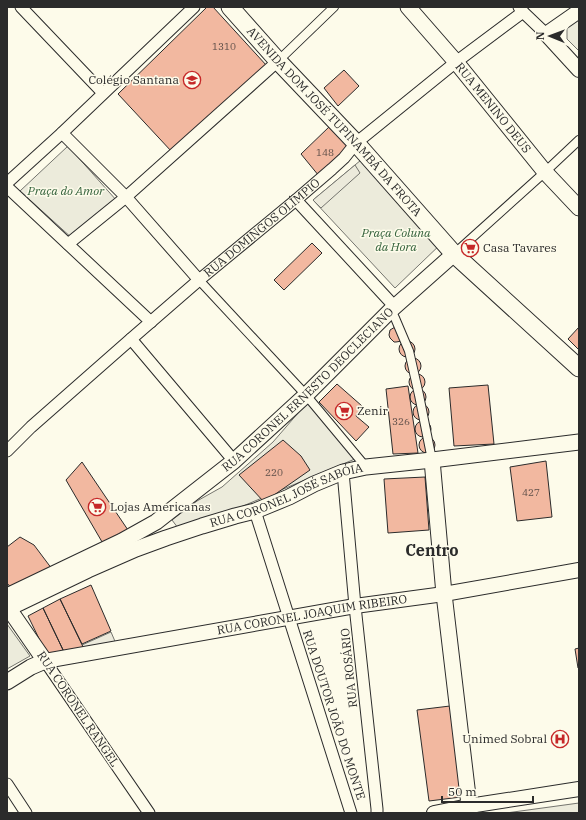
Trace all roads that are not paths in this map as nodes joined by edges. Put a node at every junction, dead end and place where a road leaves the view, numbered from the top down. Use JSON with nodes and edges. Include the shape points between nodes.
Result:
{"nodes":[{"id":1,"x":21,"y":7,"type":"edge"},
{"id":2,"x":194,"y":7,"type":"edge"},
{"id":3,"x":230,"y":7,"type":"edge"},
{"id":4,"x":334,"y":7,"type":"edge"},
{"id":5,"x":408,"y":7,"type":"edge"},
{"id":6,"x":521,"y":9,"type":"edge"},
{"id":7,"x":579,"y":11,"type":"edge"},
{"id":8,"x":546,"y":34,"type":"junction"},
{"id":9,"x":278,"y":61,"type":"junction"},
{"id":10,"x":456,"y":62,"type":"junction"},
{"id":11,"x":579,"y":70,"type":"edge"},
{"id":12,"x":102,"y":93,"type":"junction"},
{"id":13,"x":62,"y":133,"type":"junction"},
{"id":14,"x":579,"y":140,"type":"edge"},
{"id":15,"x":356,"y":143,"type":"junction"},
{"id":16,"x":545,"y":172,"type":"junction"},
{"id":17,"x":7,"y":183,"type":"edge"},
{"id":18,"x":7,"y":187,"type":"edge"},
{"id":19,"x":126,"y":197,"type":"junction"},
{"id":20,"x":296,"y":200,"type":"junction"},
{"id":21,"x":579,"y":208,"type":"edge"},
{"id":22,"x":68,"y":244,"type":"junction"},
{"id":23,"x":454,"y":254,"type":"junction"},
{"id":24,"x":199,"y":280,"type":"junction"},
{"id":25,"x":393,"y":309,"type":"junction"},
{"id":26,"x":151,"y":322,"type":"junction"},
{"id":27,"x":131,"y":339,"type":"junction"},
{"id":28,"x":579,"y":368,"type":"edge"},
{"id":29,"x":306,"y":395,"type":"junction"},
{"id":30,"x":579,"y":442,"type":"edge"},
{"id":31,"x":7,"y":451,"type":"edge"},
{"id":32,"x":432,"y":460,"type":"junction"},
{"id":33,"x":234,"y":461,"type":"junction"},
{"id":34,"x":366,"y":467,"type":"junction"},
{"id":35,"x":343,"y":472,"type":"junction"},
{"id":36,"x":255,"y":511,"type":"junction"},
{"id":37,"x":579,"y":570,"type":"edge"},
{"id":38,"x":444,"y":594,"type":"junction"},
{"id":39,"x":8,"y":603,"type":"edge"},
{"id":40,"x":355,"y":606,"type":"junction"},
{"id":41,"x":289,"y":618,"type":"junction"},
{"id":42,"x":46,"y":661,"type":"junction"},
{"id":43,"x":7,"y":682,"type":"edge"},
{"id":44,"x":7,"y":784,"type":"edge"},
{"id":45,"x":579,"y":789,"type":"edge"},
{"id":46,"x":469,"y":810,"type":"edge"},
{"id":47,"x":26,"y":813,"type":"edge"},
{"id":48,"x":149,"y":813,"type":"edge"},
{"id":49,"x":351,"y":813,"type":"edge"},
{"id":50,"x":377,"y":813,"type":"edge"},
{"id":51,"x":434,"y":813,"type":"edge"}],
"edges":[{"from":1,"to":12,"type":"street"},
{"from":2,"to":12,"type":"street"},
{"from":3,"to":9,"type":"main road","name":"AVENIDA DOM JOSÉ TUPINAMBÁ DA FROTA"},
{"from":4,"to":9,"type":"street"},
{"from":5,"to":10,"type":"main road","name":"RUA MENINO DEUS"},
{"from":6,"to":8,"type":"street"},
{"from":6,"to":10,"type":"street","name":"RUA DOMINGOS OLÍMPIO"},
{"from":7,"to":8,"type":"street"},
{"from":8,"to":11,"type":"street"},
{"from":9,"to":15,"type":"main road","name":"AVENIDA DOM JOSÉ TUPINAMBÁ DA FROTA"},
{"from":9,"to":19,"type":"street"},
{"from":10,"to":15,"type":"street","name":"RUA DOMINGOS OLÍMPIO"},
{"from":10,"to":16,"type":"main road","name":"RUA MENINO DEUS"},
{"from":12,"to":13,"type":"street"},
{"from":13,"to":17,"type":"street"},
{"from":13,"to":19,"type":"street"},
{"from":14,"to":16,"type":"street","name":"RUA CORONEL ERNESTO DEOCLECIANO"},
{"from":15,"to":20,"type":"street","name":"RUA DOMINGOS OLÍMPIO","via":[[344,158]]},
{"from":15,"to":23,"type":"main road","name":"AVENIDA DOM JOSÉ TUPINAMBÁ DA FROTA"},
{"from":16,"to":21,"type":"main road","name":"RUA MENINO DEUS"},
{"from":16,"to":23,"type":"street","name":"RUA CORONEL ERNESTO DEOCLECIANO"},
{"from":18,"to":22,"type":"street"},
{"from":19,"to":22,"type":"street"},
{"from":19,"to":24,"type":"street"},
{"from":20,"to":24,"type":"street","name":"RUA DOMINGOS OLÍMPIO"},
{"from":20,"to":25,"type":"street"},
{"from":22,"to":26,"type":"street"},
{"from":23,"to":25,"type":"main road","name":"RUA CORONEL ERNESTO DEOCLECIANO"},
{"from":23,"to":28,"type":"main road","name":"AVENIDA DOM JOSÉ TUPINAMBÁ DA FROTA"},
{"from":24,"to":26,"type":"street","name":"RUA DOMINGOS OLÍMPIO"},
{"from":24,"to":29,"type":"street"},
{"from":25,"to":29,"type":"main road","name":"RUA CORONEL ERNESTO DEOCLECIANO"},
{"from":25,"to":32,"type":"street","via":[[409,351]]},
{"from":26,"to":27,"type":"street","name":"RUA DOMINGOS OLÍMPIO"},
{"from":27,"to":31,"type":"street","name":"RUA DOMINGOS OLÍMPIO"},
{"from":27,"to":33,"type":"street"},
{"from":29,"to":33,"type":"main road","name":"RUA CORONEL ERNESTO DEOCLECIANO"},
{"from":29,"to":34,"type":"street"},
{"from":30,"to":32,"type":"main road","name":"RUA CORONEL JOSÉ SABÓIA"},
{"from":32,"to":34,"type":"main road","name":"RUA CORONEL JOSÉ SABÓIA"},
{"from":32,"to":38,"type":"main road"},
{"from":33,"to":39,"type":"main road","name":"RUA CORONEL ERNESTO DEOCLECIANO","via":[[156,522]]},
{"from":34,"to":35,"type":"main road","name":"RUA CORONEL JOSÉ SABÓIA"},
{"from":35,"to":36,"type":"main road","name":"RUA CORONEL JOSÉ SABÓIA"},
{"from":35,"to":40,"type":"street","name":"RUA ROSÁRIO"},
{"from":36,"to":39,"type":"main road","name":"RUA CORONEL JOSÉ SABÓIA","via":[[136,549]]},
{"from":36,"to":41,"type":"street","name":"RUA DOUTOR JOÃO DO MONTE"},
{"from":37,"to":38,"type":"street","name":"RUA CORONEL JOAQUIM RIBEIRO"},
{"from":38,"to":40,"type":"street","name":"RUA CORONEL JOAQUIM RIBEIRO"},
{"from":38,"to":46,"type":"main road"},
{"from":39,"to":42,"type":"main road","name":"RUA CORONEL RANGEL"},
{"from":40,"to":41,"type":"street","name":"RUA CORONEL JOAQUIM RIBEIRO"},
{"from":40,"to":50,"type":"street","name":"RUA ROSÁRIO"},
{"from":41,"to":42,"type":"street","name":"RUA CORONEL JOAQUIM RIBEIRO"},
{"from":41,"to":49,"type":"street","name":"RUA DOUTOR JOÃO DO MONTE"},
{"from":42,"to":43,"type":"main road"},
{"from":42,"to":48,"type":"street","name":"RUA CORONEL RANGEL"},
{"from":44,"to":47,"type":"street"},
{"from":45,"to":46,"type":"street"},
{"from":46,"to":51,"type":"street"}]}
